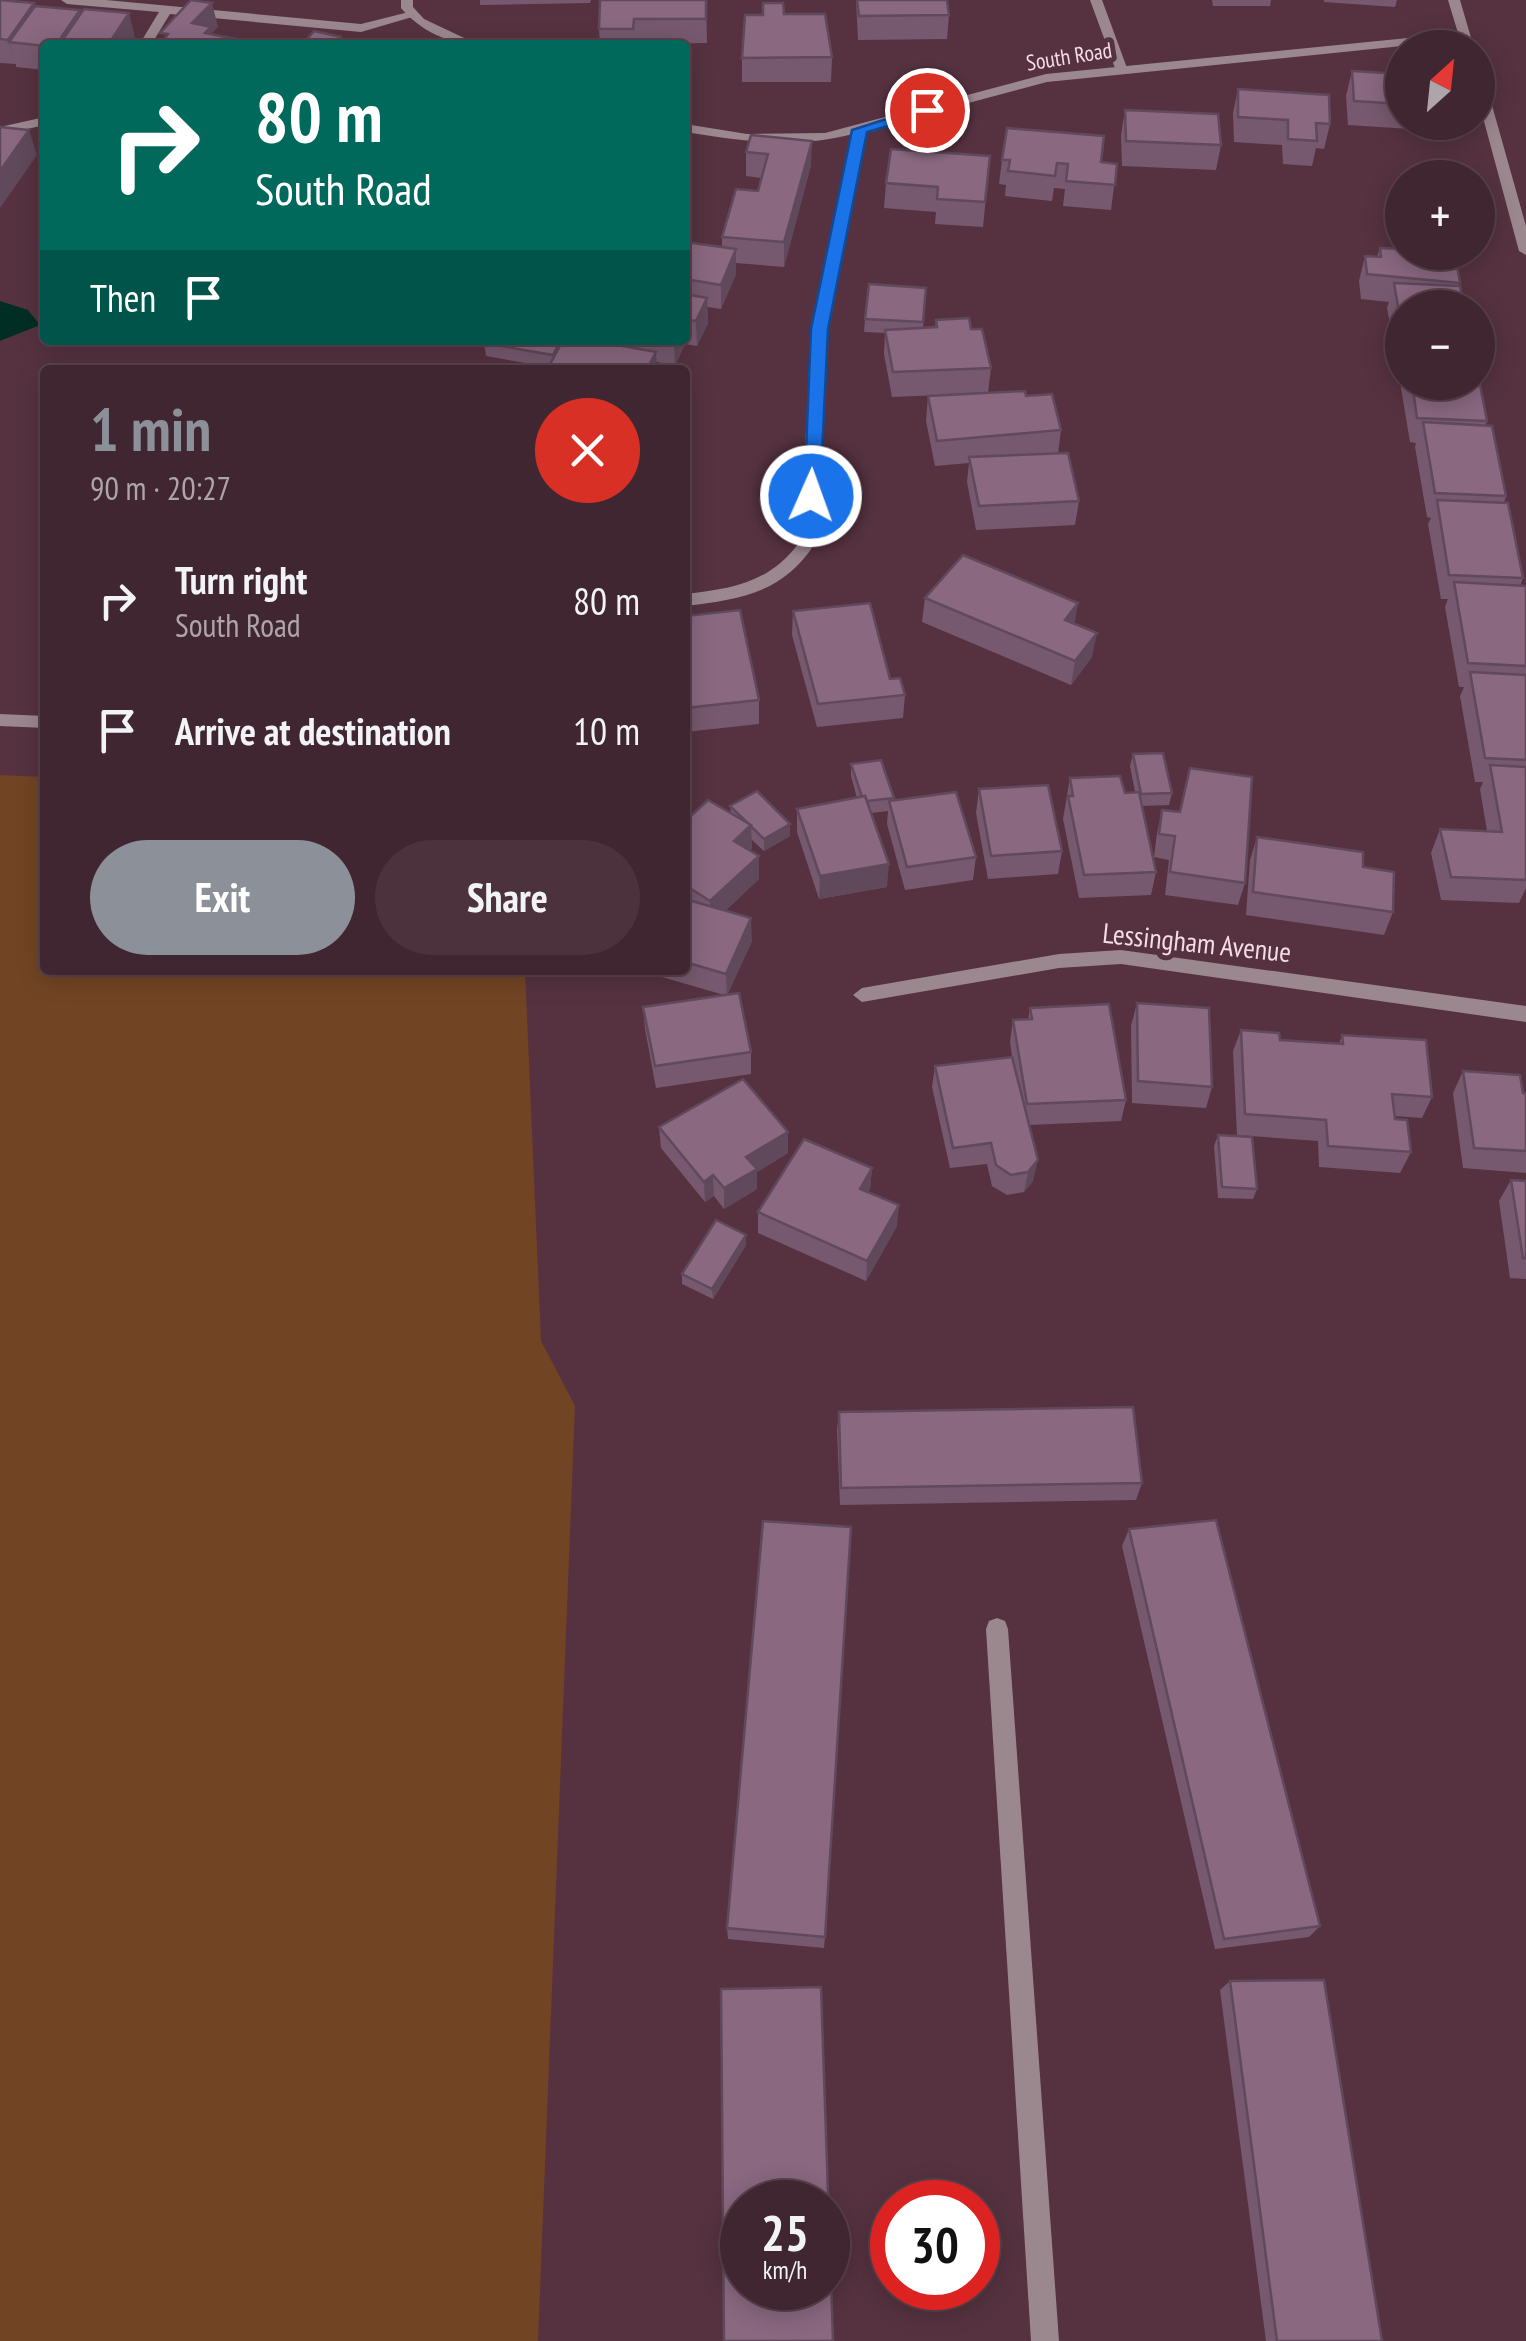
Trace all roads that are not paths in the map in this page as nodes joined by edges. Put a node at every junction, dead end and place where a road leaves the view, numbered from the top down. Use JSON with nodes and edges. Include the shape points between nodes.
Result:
{"nodes":[{"id":1,"x":68,"y":0,"type":"edge"},
{"id":2,"x":408,"y":0,"type":"edge"},
{"id":3,"x":1096,"y":0,"type":"edge"},
{"id":4,"x":1454,"y":0,"type":"edge"},
{"id":5,"x":167,"y":10,"type":"junction"},
{"id":6,"x":413,"y":15,"type":"junction"},
{"id":7,"x":1464,"y":30,"type":"edge"},
{"id":8,"x":148,"y":40,"type":"edge"},
{"id":9,"x":463,"y":40,"type":"edge"},
{"id":10,"x":1385,"y":48,"type":"edge"},
{"id":11,"x":1122,"y":68,"type":"junction"},
{"id":12,"x":40,"y":122,"type":"edge"},
{"id":13,"x":690,"y":129,"type":"edge"},
{"id":14,"x":860,"y":130,"type":"junction"},
{"id":15,"x":0,"y":131,"type":"edge"},
{"id":16,"x":1495,"y":139,"type":"edge"},
{"id":17,"x":1526,"y":252,"type":"edge"},
{"id":18,"x":690,"y":599,"type":"edge"},
{"id":19,"x":0,"y":720,"type":"edge"},
{"id":20,"x":40,"y":722,"type":"edge"},
{"id":21,"x":862,"y":996,"type":"dead end"},
{"id":22,"x":1526,"y":1014,"type":"edge"},
{"id":23,"x":997,"y":1630,"type":"dead end"},
{"id":24,"x":1045,"y":2341,"type":"edge"}],
"edges":[{"from":1,"to":5,"type":"street"},
{"from":2,"to":6,"type":"street"},
{"from":3,"to":11,"type":"street"},
{"from":4,"to":7,"type":"street"},
{"from":5,"to":6,"type":"street","via":[[361,28]]},
{"from":5,"to":8,"type":"street"},
{"from":6,"to":9,"type":"street"},
{"from":10,"to":11,"type":"street","name":"South Road"},
{"from":11,"to":14,"type":"street","name":"South Road","via":[[999,88]]},
{"from":12,"to":15,"type":"street"},
{"from":13,"to":14,"type":"street","name":"South Road","via":[[787,139]]},
{"from":14,"to":18,"type":"street","via":[[820,329],[806,545],[762,588]]},
{"from":16,"to":17,"type":"street"},
{"from":19,"to":20,"type":"street"},
{"from":21,"to":22,"type":"street","name":"Lessingham Avenue","via":[[1059,960],[1121,957]]},
{"from":23,"to":24,"type":"street"}]}
